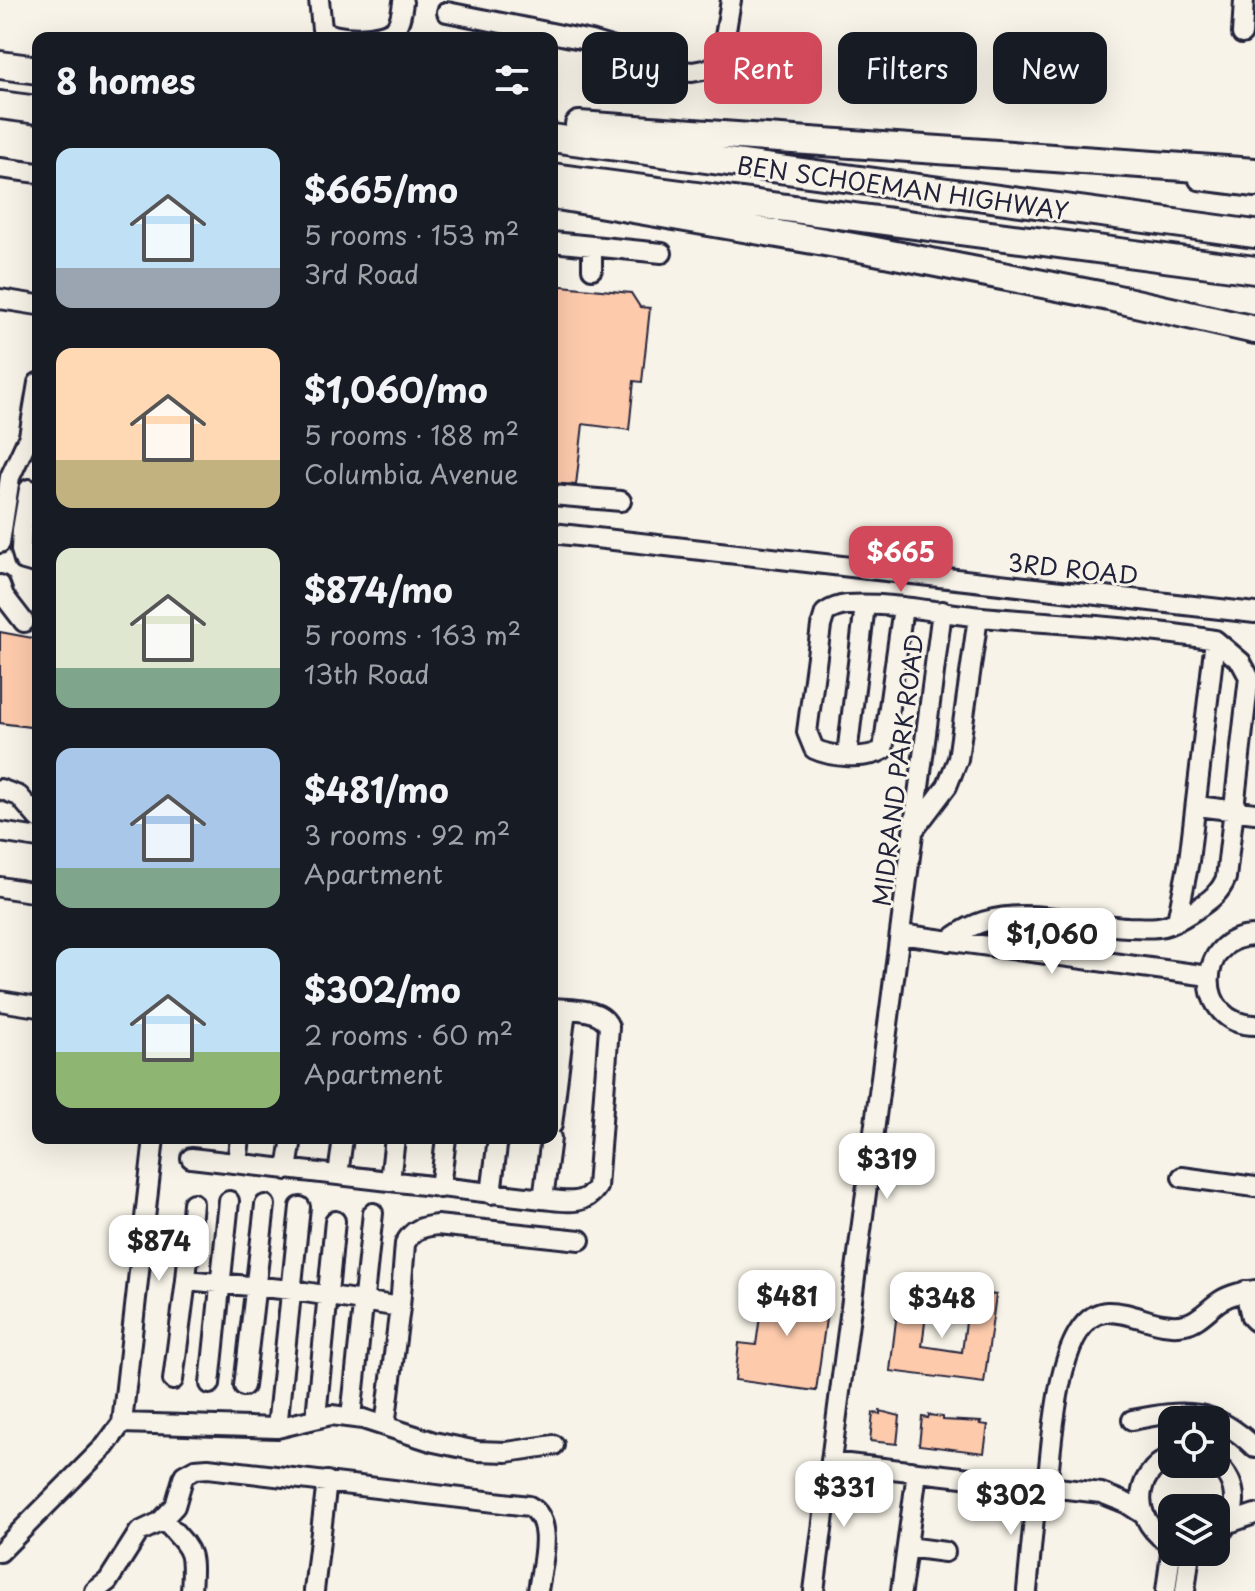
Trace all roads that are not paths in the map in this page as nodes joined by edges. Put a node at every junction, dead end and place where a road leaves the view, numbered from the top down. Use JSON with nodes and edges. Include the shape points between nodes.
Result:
{"nodes":[{"id":1,"x":319,"y":0,"type":"edge"},
{"id":2,"x":731,"y":0,"type":"edge"},
{"id":3,"x":1244,"y":0,"type":"edge"},
{"id":4,"x":403,"y":2,"type":"edge"},
{"id":5,"x":447,"y":12,"type":"dead end"},
{"id":6,"x":327,"y":32,"type":"edge"},
{"id":7,"x":388,"y":32,"type":"edge"},
{"id":8,"x":546,"y":32,"type":"edge"},
{"id":9,"x":558,"y":34,"type":"edge"},
{"id":10,"x":1242,"y":34,"type":"dead end"},
{"id":11,"x":0,"y":65,"type":"edge"},
{"id":12,"x":32,"y":69,"type":"edge"},
{"id":13,"x":0,"y":105,"type":"edge"},
{"id":14,"x":32,"y":109,"type":"edge"},
{"id":15,"x":558,"y":123,"type":"edge"},
{"id":16,"x":558,"y":139,"type":"edge"},
{"id":17,"x":1038,"y":157,"type":"junction"},
{"id":18,"x":0,"y":168,"type":"edge"},
{"id":19,"x":32,"y":172,"type":"edge"},
{"id":20,"x":1255,"y":172,"type":"edge"},
{"id":21,"x":558,"y":178,"type":"edge"},
{"id":22,"x":1255,"y":187,"type":"edge"},
{"id":23,"x":558,"y":196,"type":"edge"},
{"id":24,"x":1255,"y":234,"type":"edge"},
{"id":25,"x":558,"y":243,"type":"edge"},
{"id":26,"x":592,"y":246,"type":"junction"},
{"id":27,"x":662,"y":253,"type":"dead end"},
{"id":28,"x":592,"y":269,"type":"dead end"},
{"id":29,"x":1255,"y":270,"type":"edge"},
{"id":30,"x":1109,"y":297,"type":"junction"},
{"id":31,"x":0,"y":299,"type":"edge"},
{"id":32,"x":32,"y":304,"type":"edge"},
{"id":33,"x":1255,"y":320,"type":"edge"},
{"id":34,"x":1255,"y":330,"type":"edge"},
{"id":35,"x":32,"y":423,"type":"edge"},
{"id":36,"x":12,"y":472,"type":"junction"},
{"id":37,"x":32,"y":489,"type":"edge"},
{"id":38,"x":558,"y":496,"type":"edge"},
{"id":39,"x":621,"y":501,"type":"dead end"},
{"id":40,"x":32,"y":503,"type":"edge"},
{"id":41,"x":30,"y":530,"type":"edge"},
{"id":42,"x":558,"y":534,"type":"edge"},
{"id":43,"x":0,"y":543,"type":"edge"},
{"id":44,"x":32,"y":563,"type":"edge"},
{"id":45,"x":0,"y":585,"type":"edge"},
{"id":46,"x":865,"y":605,"type":"junction"},
{"id":47,"x":903,"y":607,"type":"junction"},
{"id":48,"x":942,"y":611,"type":"junction"},
{"id":49,"x":1255,"y":613,"type":"edge"},
{"id":50,"x":978,"y":617,"type":"junction"},
{"id":51,"x":24,"y":622,"type":"dead end"},
{"id":52,"x":1215,"y":640,"type":"junction"},
{"id":53,"x":847,"y":755,"type":"junction"},
{"id":54,"x":0,"y":789,"type":"edge"},
{"id":55,"x":1196,"y":806,"type":"junction"},
{"id":56,"x":1235,"y":810,"type":"junction"},
{"id":57,"x":32,"y":811,"type":"edge"},
{"id":58,"x":1255,"y":813,"type":"edge"},
{"id":59,"x":913,"y":831,"type":"junction"},
{"id":60,"x":0,"y":832,"type":"edge"},
{"id":61,"x":32,"y":837,"type":"edge"},
{"id":62,"x":0,"y":887,"type":"edge"},
{"id":63,"x":32,"y":892,"type":"edge"},
{"id":64,"x":1177,"y":921,"type":"junction"},
{"id":65,"x":900,"y":934,"type":"junction"},
{"id":66,"x":1255,"y":936,"type":"edge"},
{"id":67,"x":949,"y":941,"type":"junction"},
{"id":68,"x":1209,"y":976,"type":"junction"},
{"id":69,"x":0,"y":1001,"type":"edge"},
{"id":70,"x":32,"y":1006,"type":"edge"},
{"id":71,"x":559,"y":1009,"type":"edge"},
{"id":72,"x":1255,"y":1025,"type":"edge"},
{"id":73,"x":153,"y":1144,"type":"edge"},
{"id":74,"x":239,"y":1144,"type":"edge"},
{"id":75,"x":291,"y":1144,"type":"edge"},
{"id":76,"x":342,"y":1144,"type":"edge"},
{"id":77,"x":394,"y":1144,"type":"edge"},
{"id":78,"x":445,"y":1144,"type":"edge"},
{"id":79,"x":497,"y":1144,"type":"edge"},
{"id":80,"x":550,"y":1144,"type":"edge"},
{"id":81,"x":191,"y":1158,"type":"dead end"},
{"id":82,"x":237,"y":1163,"type":"junction"},
{"id":83,"x":287,"y":1170,"type":"junction"},
{"id":84,"x":338,"y":1175,"type":"junction"},
{"id":85,"x":1182,"y":1177,"type":"dead end"},
{"id":86,"x":390,"y":1181,"type":"junction"},
{"id":87,"x":1255,"y":1187,"type":"edge"},
{"id":88,"x":440,"y":1188,"type":"junction"},
{"id":89,"x":491,"y":1194,"type":"junction"},
{"id":90,"x":543,"y":1199,"type":"junction"},
{"id":91,"x":229,"y":1201,"type":"dead end"},
{"id":92,"x":193,"y":1203,"type":"dead end"},
{"id":93,"x":265,"y":1205,"type":"dead end"},
{"id":94,"x":300,"y":1207,"type":"dead end"},
{"id":95,"x":373,"y":1213,"type":"dead end"},
{"id":96,"x":335,"y":1221,"type":"dead end"},
{"id":97,"x":580,"y":1240,"type":"dead end"},
{"id":98,"x":186,"y":1280,"type":"junction"},
{"id":99,"x":221,"y":1284,"type":"junction"},
{"id":100,"x":256,"y":1287,"type":"junction"},
{"id":101,"x":292,"y":1290,"type":"junction"},
{"id":102,"x":1250,"y":1291,"type":"edge"},
{"id":103,"x":328,"y":1296,"type":"junction"},
{"id":104,"x":363,"y":1301,"type":"junction"},
{"id":105,"x":400,"y":1307,"type":"junction"},
{"id":106,"x":1255,"y":1321,"type":"edge"},
{"id":107,"x":173,"y":1380,"type":"dead end"},
{"id":108,"x":210,"y":1384,"type":"dead end"},
{"id":109,"x":244,"y":1386,"type":"dead end"},
{"id":110,"x":316,"y":1417,"type":"junction"},
{"id":111,"x":351,"y":1417,"type":"junction"},
{"id":112,"x":1158,"y":1419,"type":"edge"},
{"id":113,"x":1132,"y":1420,"type":"dead end"},
{"id":114,"x":122,"y":1423,"type":"junction"},
{"id":115,"x":385,"y":1426,"type":"junction"},
{"id":116,"x":1230,"y":1426,"type":"edge"},
{"id":117,"x":277,"y":1428,"type":"junction"},
{"id":118,"x":554,"y":1445,"type":"dead end"},
{"id":119,"x":1255,"y":1448,"type":"edge"},
{"id":120,"x":831,"y":1462,"type":"junction"},
{"id":121,"x":1158,"y":1464,"type":"edge"},
{"id":122,"x":917,"y":1472,"type":"junction"},
{"id":123,"x":1228,"y":1478,"type":"edge"},
{"id":124,"x":327,"y":1481,"type":"junction"},
{"id":125,"x":1143,"y":1485,"type":"junction"},
{"id":126,"x":1042,"y":1487,"type":"junction"},
{"id":127,"x":1234,"y":1492,"type":"junction"},
{"id":128,"x":1101,"y":1493,"type":"junction"},
{"id":129,"x":1255,"y":1505,"type":"edge"},
{"id":130,"x":1143,"y":1514,"type":"junction"},
{"id":131,"x":1255,"y":1514,"type":"edge"},
{"id":132,"x":163,"y":1519,"type":"junction"},
{"id":133,"x":1230,"y":1520,"type":"edge"},
{"id":134,"x":1230,"y":1523,"type":"edge"},
{"id":135,"x":1158,"y":1537,"type":"edge"},
{"id":136,"x":907,"y":1547,"type":"junction"},
{"id":137,"x":0,"y":1552,"type":"edge"},
{"id":138,"x":945,"y":1552,"type":"dead end"},
{"id":139,"x":1169,"y":1566,"type":"edge"},
{"id":140,"x":1188,"y":1566,"type":"edge"},
{"id":141,"x":108,"y":1588,"type":"edge"},
{"id":142,"x":191,"y":1591,"type":"edge"},
{"id":143,"x":314,"y":1591,"type":"edge"},
{"id":144,"x":538,"y":1591,"type":"edge"},
{"id":145,"x":814,"y":1591,"type":"edge"},
{"id":146,"x":901,"y":1591,"type":"edge"},
{"id":147,"x":1027,"y":1591,"type":"edge"},
{"id":148,"x":1166,"y":1591,"type":"edge"},
{"id":149,"x":1185,"y":1591,"type":"edge"}],
"edges":[{"from":1,"to":6,"type":"street"},
{"from":2,"to":9,"type":"street","via":[[721,61],[709,69],[675,70]]},
{"from":3,"to":10,"type":"street"},
{"from":4,"to":7,"type":"street","via":[[400,18]]},
{"from":5,"to":8,"type":"street"},
{"from":11,"to":12,"type":"highway"},
{"from":13,"to":14,"type":"highway"},
{"from":15,"to":17,"type":"highway"},
{"from":16,"to":24,"type":"highway","name":"BEN SCHOEMAN HIGHWAY"},
{"from":17,"to":20,"type":"highway"},
{"from":17,"to":22,"type":"street"},
{"from":18,"to":19,"type":"street"},
{"from":21,"to":29,"type":"highway","name":"BEN SCHOEMAN HIGHWAY"},
{"from":23,"to":30,"type":"highway"},
{"from":25,"to":26,"type":"street"},
{"from":26,"to":27,"type":"street"},
{"from":26,"to":28,"type":"street"},
{"from":30,"to":33,"type":"street"},
{"from":30,"to":34,"type":"highway"},
{"from":31,"to":32,"type":"street"},
{"from":35,"to":36,"type":"street"},
{"from":36,"to":37,"type":"street"},
{"from":36,"to":43,"type":"street"},
{"from":38,"to":39,"type":"street"},
{"from":40,"to":41,"type":"street"},
{"from":41,"to":44,"type":"street","via":[[22,557]]},
{"from":42,"to":49,"type":"street","name":"3RD ROAD"},
{"from":45,"to":51,"type":"street"},
{"from":46,"to":47,"type":"street"},
{"from":46,"to":53,"type":"street"},
{"from":46,"to":53,"type":"street","via":[[825,613],[808,720],[814,749]]},
{"from":47,"to":48,"type":"street"},
{"from":47,"to":53,"type":"street","via":[[885,747],[872,755]]},
{"from":48,"to":50,"type":"street"},
{"from":48,"to":59,"type":"street","name":"MIDRAND PARK ROAD"},
{"from":50,"to":52,"type":"street","via":[[1103,625]]},
{"from":50,"to":59,"type":"street","via":[[958,759],[947,786]]},
{"from":52,"to":55,"type":"street"},
{"from":52,"to":56,"type":"street","via":[[1241,662],[1249,677]]},
{"from":54,"to":57,"type":"street","via":[[19,796]]},
{"from":55,"to":56,"type":"street"},
{"from":55,"to":64,"type":"street"},
{"from":56,"to":58,"type":"street"},
{"from":56,"to":64,"type":"street","via":[[1222,887]]},
{"from":59,"to":65,"type":"street","name":"MIDRAND PARK ROAD"},
{"from":60,"to":61,"type":"street"},
{"from":62,"to":63,"type":"street"},
{"from":64,"to":67,"type":"street","via":[[1153,928],[1017,916],[975,924]]},
{"from":65,"to":67,"type":"street"},
{"from":65,"to":120,"type":"street","name":"MIDRAND PARK ROAD"},
{"from":66,"to":68,"type":"street","via":[[1221,949]]},
{"from":67,"to":68,"type":"street"},
{"from":68,"to":72,"type":"street","via":[[1214,1002],[1223,1013]]},
{"from":69,"to":70,"type":"street"},
{"from":71,"to":90,"type":"street","via":[[603,1016],[609,1027],[597,1187],[580,1201]]},
{"from":73,"to":114,"type":"street"},
{"from":74,"to":82,"type":"street"},
{"from":75,"to":83,"type":"street"},
{"from":76,"to":84,"type":"street"},
{"from":77,"to":86,"type":"street"},
{"from":78,"to":88,"type":"street"},
{"from":79,"to":89,"type":"street"},
{"from":80,"to":90,"type":"street"},
{"from":81,"to":82,"type":"street"},
{"from":82,"to":83,"type":"street"},
{"from":83,"to":84,"type":"street"},
{"from":84,"to":86,"type":"street"},
{"from":85,"to":87,"type":"street"},
{"from":86,"to":88,"type":"street"},
{"from":88,"to":89,"type":"street"},
{"from":89,"to":90,"type":"street"},
{"from":91,"to":99,"type":"street"},
{"from":92,"to":98,"type":"street"},
{"from":93,"to":100,"type":"street"},
{"from":94,"to":101,"type":"street"},
{"from":95,"to":104,"type":"street"},
{"from":96,"to":103,"type":"street"},
{"from":97,"to":105,"type":"street","via":[[437,1225],[416,1230],[405,1244]]},
{"from":98,"to":99,"type":"street"},
{"from":98,"to":107,"type":"street"},
{"from":99,"to":100,"type":"street"},
{"from":99,"to":108,"type":"street"},
{"from":100,"to":101,"type":"street"},
{"from":100,"to":109,"type":"street"},
{"from":101,"to":103,"type":"street"},
{"from":101,"to":117,"type":"street"},
{"from":102,"to":106,"type":"street"},
{"from":102,"to":126,"type":"street","via":[[1223,1299],[1187,1324],[1112,1312],[1082,1325],[1061,1381]]},
{"from":103,"to":104,"type":"street"},
{"from":103,"to":110,"type":"street"},
{"from":104,"to":105,"type":"street"},
{"from":104,"to":111,"type":"street"},
{"from":105,"to":115,"type":"street"},
{"from":110,"to":111,"type":"street"},
{"from":110,"to":117,"type":"street"},
{"from":111,"to":115,"type":"street"},
{"from":112,"to":113,"type":"street"},
{"from":114,"to":117,"type":"street"},
{"from":114,"to":137,"type":"street"},
{"from":115,"to":118,"type":"street","via":[[477,1451]]},
{"from":116,"to":119,"type":"street"},
{"from":120,"to":122,"type":"street"},
{"from":120,"to":145,"type":"street"},
{"from":121,"to":125,"type":"street"},
{"from":122,"to":126,"type":"street"},
{"from":122,"to":136,"type":"street"},
{"from":123,"to":127,"type":"street"},
{"from":124,"to":132,"type":"street","via":[[195,1469],[182,1478],[177,1503]]},
{"from":124,"to":143,"type":"street"},
{"from":124,"to":144,"type":"street","via":[[535,1509],[545,1525]]},
{"from":125,"to":128,"type":"street"},
{"from":125,"to":130,"type":"street"},
{"from":126,"to":128,"type":"street"},
{"from":126,"to":147,"type":"street"},
{"from":127,"to":129,"type":"street"},
{"from":127,"to":133,"type":"street"},
{"from":128,"to":130,"type":"street"},
{"from":130,"to":135,"type":"street"},
{"from":131,"to":134,"type":"street"},
{"from":132,"to":141,"type":"street","via":[[139,1532]]},
{"from":132,"to":142,"type":"street","via":[[191,1551]]},
{"from":136,"to":138,"type":"street"},
{"from":136,"to":146,"type":"street"},
{"from":139,"to":148,"type":"street"},
{"from":140,"to":149,"type":"street"}]}
